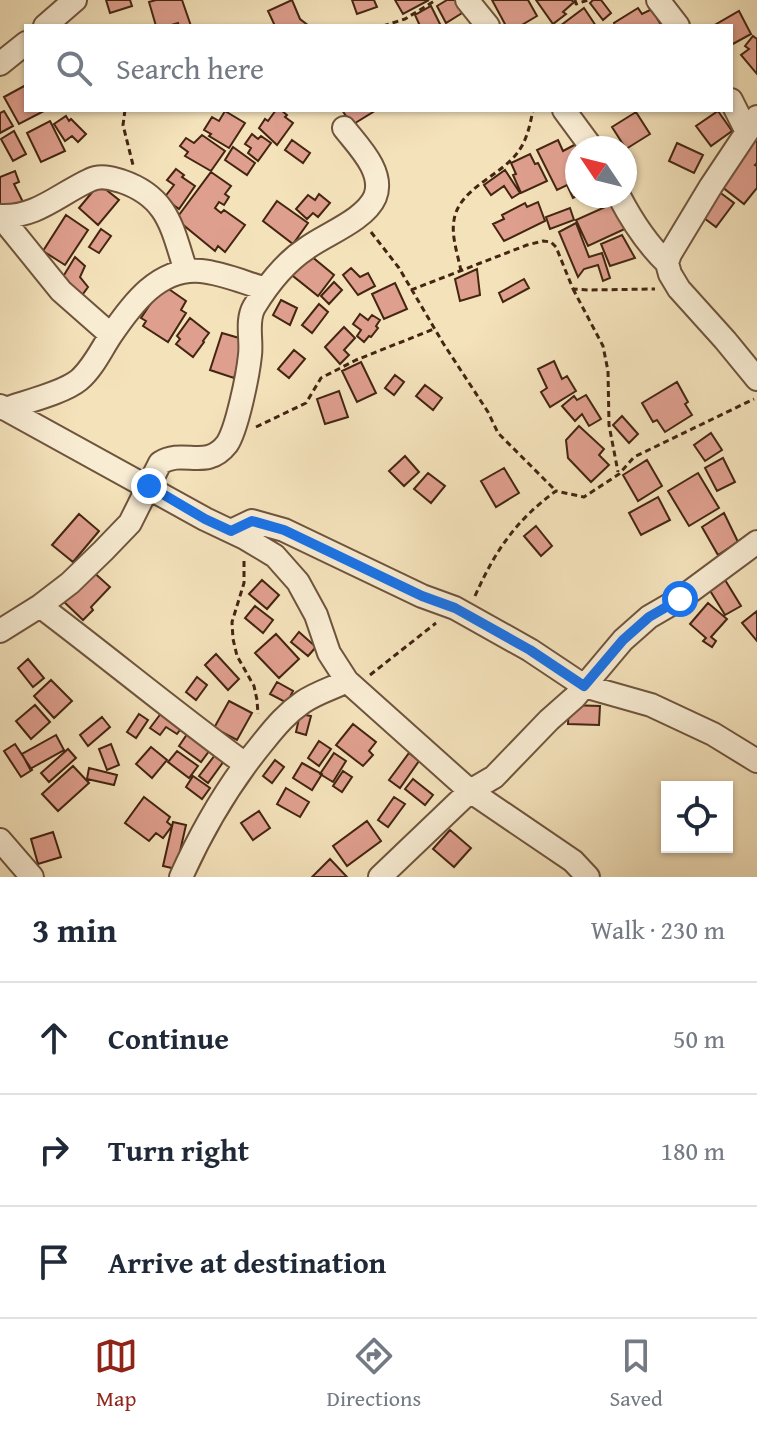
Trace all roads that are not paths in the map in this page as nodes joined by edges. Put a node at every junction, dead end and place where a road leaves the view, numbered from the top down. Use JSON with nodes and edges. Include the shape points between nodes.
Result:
{"nodes":[{"id":1,"x":75,"y":0,"type":"edge"},
{"id":2,"x":467,"y":0,"type":"edge"},
{"id":3,"x":658,"y":0,"type":"edge"},
{"id":4,"x":47,"y":24,"type":"edge"},
{"id":5,"x":486,"y":24,"type":"edge"},
{"id":6,"x":676,"y":24,"type":"edge"},
{"id":7,"x":24,"y":45,"type":"edge"},
{"id":8,"x":0,"y":64,"type":"edge"},
{"id":9,"x":733,"y":102,"type":"edge"},
{"id":10,"x":565,"y":112,"type":"edge"},
{"id":11,"x":752,"y":124,"type":"edge"},
{"id":12,"x":344,"y":128,"type":"dead end"},
{"id":13,"x":583,"y":136,"type":"edge"},
{"id":14,"x":626,"y":208,"type":"edge"},
{"id":15,"x":1,"y":217,"type":"edge"},
{"id":16,"x":667,"y":263,"type":"junction"},
{"id":17,"x":186,"y":271,"type":"junction"},
{"id":18,"x":266,"y":289,"type":"junction"},
{"id":19,"x":111,"y":335,"type":"junction"},
{"id":20,"x":757,"y":379,"type":"edge"},
{"id":21,"x":3,"y":408,"type":"edge"},
{"id":22,"x":149,"y":486,"type":"junction"},
{"id":23,"x":176,"y":502,"type":"junction"},
{"id":24,"x":130,"y":523,"type":"junction"},
{"id":25,"x":238,"y":534,"type":"junction"},
{"id":26,"x":757,"y":542,"type":"edge"},
{"id":27,"x":40,"y":606,"type":"junction"},
{"id":28,"x":0,"y":631,"type":"edge"},
{"id":29,"x":351,"y":684,"type":"junction"},
{"id":30,"x":584,"y":686,"type":"junction"},
{"id":31,"x":251,"y":757,"type":"junction"},
{"id":32,"x":757,"y":761,"type":"edge"},
{"id":33,"x":470,"y":791,"type":"junction"},
{"id":34,"x":0,"y":840,"type":"edge"},
{"id":35,"x":32,"y":877,"type":"edge"},
{"id":36,"x":181,"y":877,"type":"edge"},
{"id":37,"x":380,"y":877,"type":"edge"},
{"id":38,"x":588,"y":877,"type":"edge"}],
"edges":[{"from":1,"to":4,"type":"street"},
{"from":2,"to":5,"type":"street"},
{"from":3,"to":6,"type":"street"},
{"from":7,"to":8,"type":"street"},
{"from":9,"to":11,"type":"street"},
{"from":10,"to":13,"type":"street"},
{"from":11,"to":16,"type":"street"},
{"from":12,"to":18,"type":"street","via":[[369,161],[378,185],[374,198],[359,216],[305,248]]},
{"from":14,"to":16,"type":"street"},
{"from":15,"to":17,"type":"street","via":[[39,210],[98,177],[121,181],[163,209]]},
{"from":15,"to":19,"type":"street","via":[[61,291]]},
{"from":16,"to":20,"type":"street","via":[[679,289]]},
{"from":17,"to":18,"type":"street"},
{"from":17,"to":19,"type":"street","via":[[157,282]]},
{"from":18,"to":22,"type":"street","via":[[252,311],[250,354],[228,442],[216,456],[168,458]]},
{"from":19,"to":21,"type":"street","via":[[78,380]]},
{"from":21,"to":22,"type":"street"},
{"from":22,"to":23,"type":"street"},
{"from":22,"to":24,"type":"street"},
{"from":23,"to":24,"type":"street"},
{"from":23,"to":25,"type":"street"},
{"from":24,"to":27,"type":"street"},
{"from":25,"to":29,"type":"street","via":[[275,556],[298,582],[329,653]]},
{"from":25,"to":30,"type":"street","via":[[252,521],[284,530],[461,611]]},
{"from":26,"to":30,"type":"street","via":[[649,617]]},
{"from":27,"to":28,"type":"street"},
{"from":27,"to":31,"type":"street","via":[[186,720]]},
{"from":29,"to":31,"type":"street","via":[[305,700]]},
{"from":29,"to":33,"type":"street"},
{"from":30,"to":32,"type":"street","via":[[651,705]]},
{"from":30,"to":33,"type":"street","via":[[494,777]]},
{"from":31,"to":36,"type":"street"},
{"from":33,"to":37,"type":"street"},
{"from":33,"to":38,"type":"street","via":[[573,861]]},
{"from":34,"to":35,"type":"street"}]}
